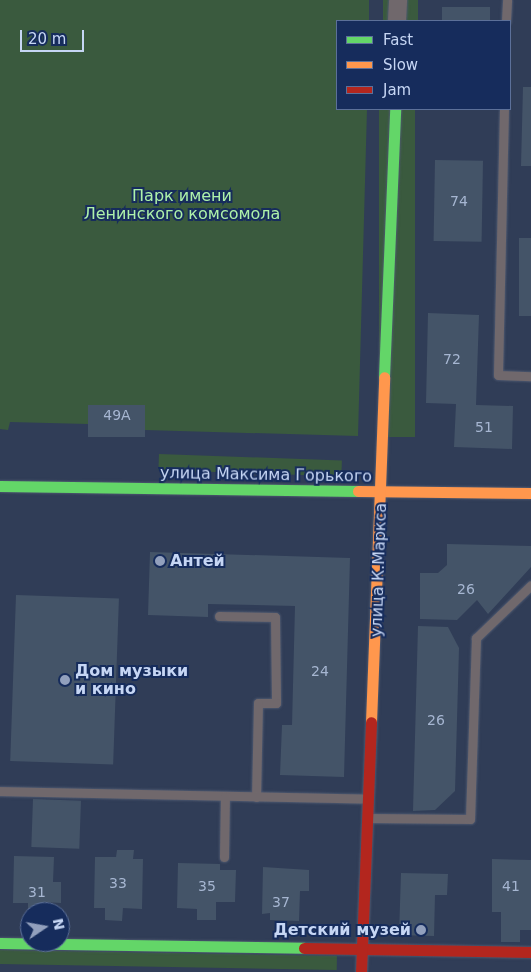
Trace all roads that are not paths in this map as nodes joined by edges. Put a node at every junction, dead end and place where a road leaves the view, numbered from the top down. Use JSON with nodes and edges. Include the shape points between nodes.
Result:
{"nodes":[{"id":1,"x":398,"y":0,"type":"edge"},
{"id":2,"x":507,"y":0,"type":"edge"},
{"id":3,"x":397,"y":20,"type":"edge"},
{"id":4,"x":506,"y":20,"type":"edge"},
{"id":5,"x":395,"y":110,"type":"edge"},
{"id":6,"x":504,"y":110,"type":"edge"},
{"id":7,"x":531,"y":376,"type":"edge"},
{"id":8,"x":0,"y":486,"type":"edge"},
{"id":9,"x":531,"y":493,"type":"edge"},
{"id":10,"x":382,"y":494,"type":"junction"},
{"id":11,"x":531,"y":586,"type":"edge"},
{"id":12,"x":220,"y":616,"type":"dead end"},
{"id":13,"x":0,"y":791,"type":"edge"},
{"id":14,"x":225,"y":796,"type":"junction"},
{"id":15,"x":256,"y":797,"type":"junction"},
{"id":16,"x":371,"y":799,"type":"junction"},
{"id":17,"x":370,"y":818,"type":"junction"},
{"id":18,"x":224,"y":857,"type":"dead end"},
{"id":19,"x":0,"y":943,"type":"edge"},
{"id":20,"x":363,"y":948,"type":"junction"},
{"id":21,"x":531,"y":952,"type":"edge"},
{"id":22,"x":361,"y":972,"type":"edge"}],
"edges":[{"from":1,"to":3,"type":"street"},
{"from":2,"to":4,"type":"lane"},
{"from":5,"to":10,"type":"street","name":"улица К.Маркса"},
{"from":6,"to":7,"type":"lane","via":[[498,375]]},
{"from":8,"to":10,"type":"street","name":"улица Максима Горького"},
{"from":9,"to":10,"type":"street","name":"улица Максима Горького"},
{"from":10,"to":16,"type":"street","name":"улица К.Маркса"},
{"from":11,"to":17,"type":"lane","via":[[476,638],[470,819]]},
{"from":12,"to":15,"type":"lane","via":[[275,618],[276,703],[258,703]]},
{"from":13,"to":14,"type":"lane"},
{"from":14,"to":15,"type":"lane"},
{"from":14,"to":18,"type":"lane"},
{"from":15,"to":16,"type":"lane"},
{"from":16,"to":17,"type":"street","name":"улица К.Маркса"},
{"from":17,"to":20,"type":"street","name":"улица К.Маркса"},
{"from":19,"to":20,"type":"street"},
{"from":20,"to":21,"type":"street"},
{"from":20,"to":22,"type":"street","name":"улица К.Маркса"}]}
